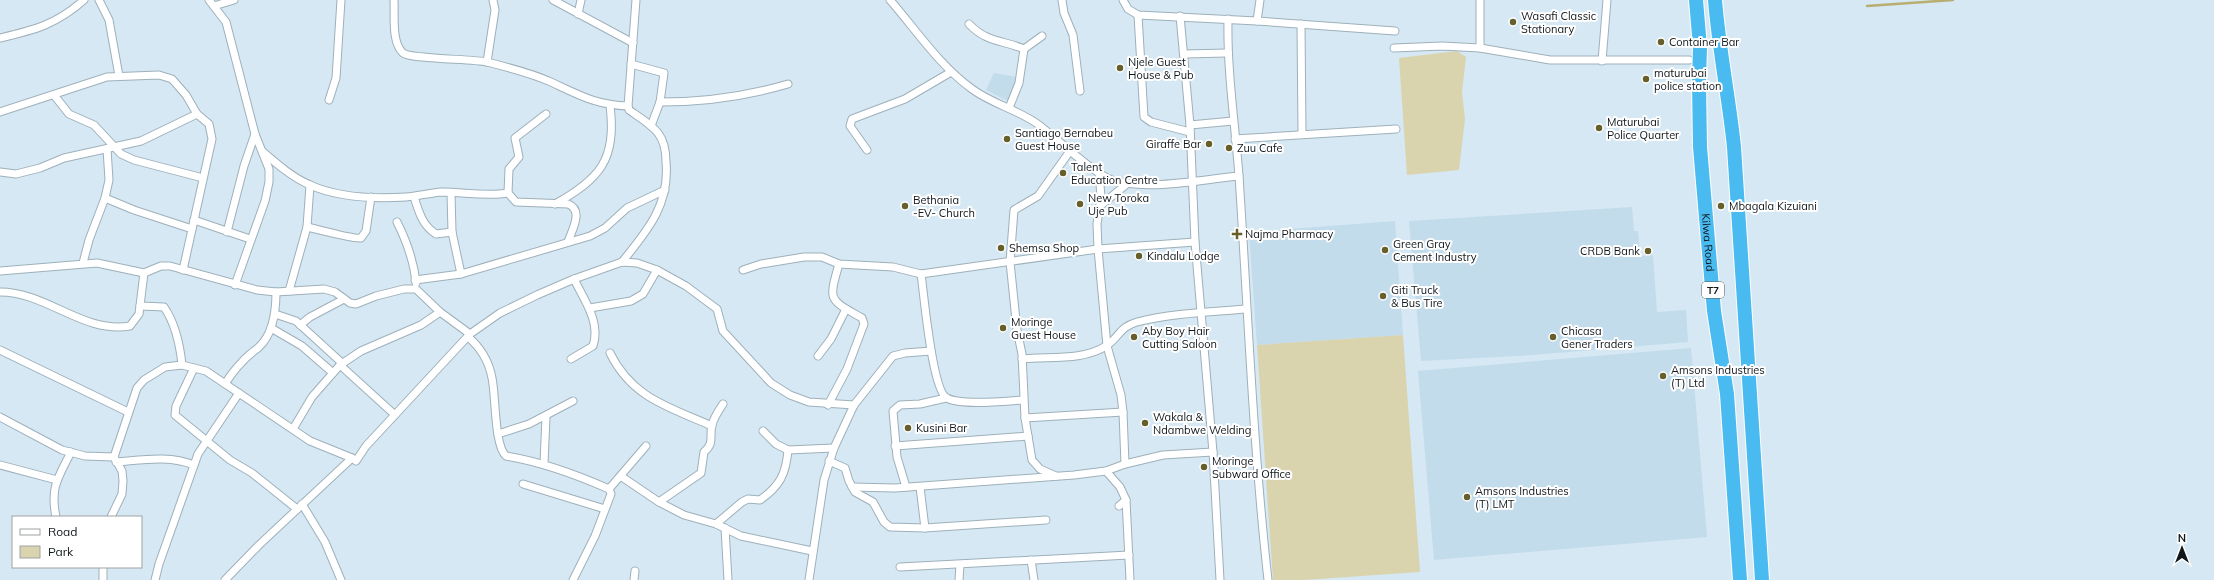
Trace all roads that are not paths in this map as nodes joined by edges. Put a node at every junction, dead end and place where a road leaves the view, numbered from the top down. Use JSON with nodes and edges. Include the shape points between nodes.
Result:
{"nodes":[{"id":1,"x":84,"y":0,"type":"edge"},
{"id":2,"x":99,"y":0,"type":"edge"},
{"id":3,"x":234,"y":0,"type":"edge"},
{"id":4,"x":341,"y":0,"type":"edge"},
{"id":5,"x":394,"y":0,"type":"edge"},
{"id":6,"x":493,"y":0,"type":"edge"},
{"id":7,"x":553,"y":0,"type":"edge"},
{"id":8,"x":581,"y":0,"type":"edge"},
{"id":9,"x":636,"y":0,"type":"edge"},
{"id":10,"x":890,"y":0,"type":"edge"},
{"id":11,"x":1062,"y":0,"type":"edge"},
{"id":12,"x":1124,"y":0,"type":"edge"},
{"id":13,"x":1260,"y":0,"type":"edge"},
{"id":14,"x":1480,"y":0,"type":"edge"},
{"id":15,"x":1607,"y":0,"type":"edge"},
{"id":16,"x":1696,"y":0,"type":"edge"},
{"id":17,"x":1715,"y":0,"type":"edge"},
{"id":18,"x":211,"y":3,"type":"edge"},
{"id":19,"x":578,"y":14,"type":"junction"},
{"id":20,"x":1138,"y":15,"type":"junction"},
{"id":21,"x":1180,"y":16,"type":"junction"},
{"id":22,"x":1228,"y":19,"type":"junction"},
{"id":23,"x":1257,"y":21,"type":"junction"},
{"id":24,"x":969,"y":24,"type":"dead end"},
{"id":25,"x":1301,"y":24,"type":"junction"},
{"id":26,"x":1394,"y":31,"type":"dead end"},
{"id":27,"x":1042,"y":36,"type":"dead end"},
{"id":28,"x":0,"y":38,"type":"edge"},
{"id":29,"x":633,"y":43,"type":"junction"},
{"id":30,"x":1394,"y":48,"type":"dead end"},
{"id":31,"x":1480,"y":48,"type":"junction"},
{"id":32,"x":1024,"y":49,"type":"junction"},
{"id":33,"x":1227,"y":53,"type":"junction"},
{"id":34,"x":1184,"y":54,"type":"junction"},
{"id":35,"x":1689,"y":60,"type":"dead end"},
{"id":36,"x":1602,"y":61,"type":"junction"},
{"id":37,"x":487,"y":62,"type":"junction"},
{"id":38,"x":631,"y":64,"type":"junction"},
{"id":39,"x":951,"y":72,"type":"junction"},
{"id":40,"x":119,"y":76,"type":"junction"},
{"id":41,"x":788,"y":84,"type":"dead end"},
{"id":42,"x":1080,"y":91,"type":"dead end"},
{"id":43,"x":54,"y":95,"type":"junction"},
{"id":44,"x":329,"y":100,"type":"dead end"},
{"id":45,"x":660,"y":102,"type":"junction"},
{"id":46,"x":610,"y":106,"type":"junction"},
{"id":47,"x":628,"y":106,"type":"junction"},
{"id":48,"x":1009,"y":108,"type":"junction"},
{"id":49,"x":0,"y":112,"type":"edge"},
{"id":50,"x":197,"y":114,"type":"junction"},
{"id":51,"x":546,"y":114,"type":"dead end"},
{"id":52,"x":1233,"y":120,"type":"junction"},
{"id":53,"x":651,"y":126,"type":"junction"},
{"id":54,"x":1190,"y":128,"type":"junction"},
{"id":55,"x":1396,"y":129,"type":"dead end"},
{"id":56,"x":255,"y":134,"type":"junction"},
{"id":57,"x":1302,"y":134,"type":"junction"},
{"id":58,"x":1235,"y":139,"type":"junction"},
{"id":59,"x":111,"y":148,"type":"junction"},
{"id":60,"x":867,"y":150,"type":"dead end"},
{"id":61,"x":1070,"y":151,"type":"junction"},
{"id":62,"x":263,"y":152,"type":"junction"},
{"id":63,"x":0,"y":172,"type":"edge"},
{"id":64,"x":1099,"y":172,"type":"junction"},
{"id":65,"x":1239,"y":176,"type":"junction"},
{"id":66,"x":204,"y":178,"type":"junction"},
{"id":67,"x":1192,"y":181,"type":"junction"},
{"id":68,"x":1128,"y":183,"type":"junction"},
{"id":69,"x":310,"y":185,"type":"junction"},
{"id":70,"x":665,"y":190,"type":"junction"},
{"id":71,"x":451,"y":192,"type":"junction"},
{"id":72,"x":508,"y":193,"type":"junction"},
{"id":73,"x":371,"y":197,"type":"junction"},
{"id":74,"x":414,"y":197,"type":"junction"},
{"id":75,"x":105,"y":198,"type":"junction"},
{"id":76,"x":555,"y":204,"type":"junction"},
{"id":77,"x":1100,"y":206,"type":"junction"},
{"id":78,"x":194,"y":220,"type":"junction"},
{"id":79,"x":397,"y":222,"type":"dead end"},
{"id":80,"x":307,"y":227,"type":"junction"},
{"id":81,"x":192,"y":229,"type":"junction"},
{"id":82,"x":227,"y":232,"type":"junction"},
{"id":83,"x":452,"y":232,"type":"junction"},
{"id":84,"x":250,"y":239,"type":"junction"},
{"id":85,"x":568,"y":242,"type":"junction"},
{"id":86,"x":1196,"y":242,"type":"junction"},
{"id":87,"x":1098,"y":249,"type":"junction"},
{"id":88,"x":622,"y":262,"type":"junction"},
{"id":89,"x":1010,"y":262,"type":"junction"},
{"id":90,"x":83,"y":263,"type":"junction"},
{"id":91,"x":839,"y":264,"type":"junction"},
{"id":92,"x":183,"y":270,"type":"junction"},
{"id":93,"x":658,"y":270,"type":"junction"},
{"id":94,"x":743,"y":270,"type":"dead end"},
{"id":95,"x":0,"y":271,"type":"edge"},
{"id":96,"x":144,"y":273,"type":"junction"},
{"id":97,"x":461,"y":274,"type":"junction"},
{"id":98,"x":921,"y":274,"type":"junction"},
{"id":99,"x":574,"y":278,"type":"junction"},
{"id":100,"x":415,"y":280,"type":"junction"},
{"id":101,"x":235,"y":285,"type":"junction"},
{"id":102,"x":416,"y":289,"type":"junction"},
{"id":103,"x":289,"y":291,"type":"junction"},
{"id":104,"x":0,"y":292,"type":"edge"},
{"id":105,"x":276,"y":292,"type":"junction"},
{"id":106,"x":344,"y":299,"type":"junction"},
{"id":107,"x":140,"y":306,"type":"junction"},
{"id":108,"x":590,"y":308,"type":"junction"},
{"id":109,"x":846,"y":309,"type":"junction"},
{"id":110,"x":1246,"y":309,"type":"junction"},
{"id":111,"x":440,"y":312,"type":"junction"},
{"id":112,"x":1200,"y":313,"type":"junction"},
{"id":113,"x":275,"y":314,"type":"junction"},
{"id":114,"x":300,"y":325,"type":"junction"},
{"id":115,"x":271,"y":328,"type":"junction"},
{"id":116,"x":469,"y":335,"type":"junction"},
{"id":117,"x":1107,"y":346,"type":"junction"},
{"id":118,"x":0,"y":350,"type":"edge"},
{"id":119,"x":931,"y":351,"type":"junction"},
{"id":120,"x":610,"y":354,"type":"dead end"},
{"id":121,"x":818,"y":356,"type":"dead end"},
{"id":122,"x":571,"y":359,"type":"dead end"},
{"id":123,"x":1022,"y":359,"type":"junction"},
{"id":124,"x":341,"y":364,"type":"junction"},
{"id":125,"x":182,"y":365,"type":"junction"},
{"id":126,"x":194,"y":368,"type":"junction"},
{"id":127,"x":333,"y":372,"type":"junction"},
{"id":128,"x":225,"y":384,"type":"junction"},
{"id":129,"x":239,"y":393,"type":"junction"},
{"id":130,"x":946,"y":398,"type":"junction"},
{"id":131,"x":1023,"y":400,"type":"junction"},
{"id":132,"x":573,"y":401,"type":"dead end"},
{"id":133,"x":723,"y":404,"type":"dead end"},
{"id":134,"x":828,"y":405,"type":"junction"},
{"id":135,"x":854,"y":405,"type":"junction"},
{"id":136,"x":128,"y":412,"type":"junction"},
{"id":137,"x":1124,"y":412,"type":"junction"},
{"id":138,"x":396,"y":415,"type":"junction"},
{"id":139,"x":0,"y":417,"type":"edge"},
{"id":140,"x":546,"y":417,"type":"junction"},
{"id":141,"x":1025,"y":418,"type":"junction"},
{"id":142,"x":712,"y":426,"type":"junction"},
{"id":143,"x":293,"y":429,"type":"junction"},
{"id":144,"x":763,"y":432,"type":"dead end"},
{"id":145,"x":498,"y":434,"type":"junction"},
{"id":146,"x":1028,"y":436,"type":"junction"},
{"id":147,"x":206,"y":440,"type":"junction"},
{"id":148,"x":646,"y":446,"type":"dead end"},
{"id":149,"x":896,"y":446,"type":"junction"},
{"id":150,"x":834,"y":448,"type":"junction"},
{"id":151,"x":788,"y":450,"type":"junction"},
{"id":152,"x":71,"y":452,"type":"junction"},
{"id":153,"x":1213,"y":452,"type":"junction"},
{"id":154,"x":352,"y":458,"type":"junction"},
{"id":155,"x":115,"y":459,"type":"junction"},
{"id":156,"x":829,"y":461,"type":"junction"},
{"id":157,"x":544,"y":463,"type":"junction"},
{"id":158,"x":1125,"y":464,"type":"junction"},
{"id":159,"x":0,"y":465,"type":"edge"},
{"id":160,"x":194,"y":465,"type":"junction"},
{"id":161,"x":1106,"y":471,"type":"junction"},
{"id":162,"x":1056,"y":476,"type":"junction"},
{"id":163,"x":622,"y":477,"type":"junction"},
{"id":164,"x":57,"y":480,"type":"junction"},
{"id":165,"x":523,"y":484,"type":"dead end"},
{"id":166,"x":852,"y":487,"type":"junction"},
{"id":167,"x":906,"y":487,"type":"junction"},
{"id":168,"x":920,"y":487,"type":"junction"},
{"id":169,"x":609,"y":489,"type":"junction"},
{"id":170,"x":1126,"y":500,"type":"junction"},
{"id":171,"x":658,"y":502,"type":"junction"},
{"id":172,"x":299,"y":506,"type":"junction"},
{"id":173,"x":1119,"y":506,"type":"dead end"},
{"id":174,"x":605,"y":509,"type":"junction"},
{"id":175,"x":56,"y":516,"type":"edge"},
{"id":176,"x":112,"y":516,"type":"edge"},
{"id":177,"x":1046,"y":520,"type":"dead end"},
{"id":178,"x":716,"y":524,"type":"junction"},
{"id":179,"x":724,"y":528,"type":"junction"},
{"id":180,"x":925,"y":528,"type":"junction"},
{"id":181,"x":812,"y":551,"type":"junction"},
{"id":182,"x":1129,"y":555,"type":"junction"},
{"id":183,"x":1031,"y":560,"type":"junction"},
{"id":184,"x":960,"y":565,"type":"junction"},
{"id":185,"x":103,"y":568,"type":"edge"},
{"id":186,"x":900,"y":568,"type":"dead end"},
{"id":187,"x":635,"y":571,"type":"dead end"},
{"id":188,"x":103,"y":580,"type":"edge"},
{"id":189,"x":155,"y":580,"type":"edge"},
{"id":190,"x":225,"y":580,"type":"edge"},
{"id":191,"x":341,"y":580,"type":"edge"},
{"id":192,"x":573,"y":580,"type":"edge"},
{"id":193,"x":634,"y":580,"type":"edge"},
{"id":194,"x":728,"y":580,"type":"edge"},
{"id":195,"x":809,"y":580,"type":"edge"},
{"id":196,"x":959,"y":580,"type":"edge"},
{"id":197,"x":1034,"y":580,"type":"edge"},
{"id":198,"x":1130,"y":580,"type":"edge"},
{"id":199,"x":1220,"y":580,"type":"edge"},
{"id":200,"x":1268,"y":580,"type":"edge"},
{"id":201,"x":1740,"y":580,"type":"edge"},
{"id":202,"x":1762,"y":580,"type":"edge"}],
"edges":[{"from":1,"to":28,"type":"street","via":[[67,15],[51,23]]},
{"from":2,"to":40,"type":"street","via":[[109,20]]},
{"from":3,"to":18,"type":"street"},
{"from":4,"to":44,"type":"street","via":[[335,88]]},
{"from":5,"to":37,"type":"street","via":[[397,42],[403,53],[412,56]]},
{"from":6,"to":37,"type":"street","via":[[496,10]]},
{"from":7,"to":19,"type":"street"},
{"from":8,"to":19,"type":"street"},
{"from":9,"to":29,"type":"street"},
{"from":10,"to":39,"type":"street"},
{"from":11,"to":42,"type":"street","via":[[1073,35]]},
{"from":12,"to":20,"type":"street","via":[[1128,9]]},
{"from":13,"to":23,"type":"street"},
{"from":14,"to":31,"type":"street"},
{"from":15,"to":36,"type":"street"},
{"from":16,"to":201,"type":"highway","name":"Kilwa Road","number":"T7","via":[[1700,47],[1700,147],[1714,311],[1727,394]]},
{"from":17,"to":202,"type":"highway","via":[[1734,147]]},
{"from":18,"to":56,"type":"street","via":[[226,22]]},
{"from":19,"to":29,"type":"street"},
{"from":20,"to":21,"type":"street"},
{"from":20,"to":54,"type":"street","via":[[1144,117],[1151,122]]},
{"from":21,"to":22,"type":"street"},
{"from":21,"to":34,"type":"street"},
{"from":22,"to":23,"type":"street"},
{"from":22,"to":33,"type":"street"},
{"from":23,"to":25,"type":"street"},
{"from":24,"to":32,"type":"street","via":[[989,39]]},
{"from":25,"to":26,"type":"street"},
{"from":25,"to":57,"type":"street"},
{"from":27,"to":32,"type":"street"},
{"from":29,"to":38,"type":"street"},
{"from":30,"to":31,"type":"street"},
{"from":31,"to":36,"type":"street","via":[[1550,60]]},
{"from":32,"to":48,"type":"street","via":[[1019,83]]},
{"from":33,"to":34,"type":"street"},
{"from":33,"to":52,"type":"street"},
{"from":34,"to":54,"type":"street"},
{"from":35,"to":36,"type":"street"},
{"from":37,"to":46,"type":"street","via":[[550,82],[591,101]]},
{"from":38,"to":45,"type":"street","via":[[664,73]]},
{"from":38,"to":47,"type":"street"},
{"from":39,"to":48,"type":"street","via":[[974,91]]},
{"from":39,"to":60,"type":"street","via":[[905,100],[852,119],[850,126]]},
{"from":40,"to":43,"type":"street","via":[[94,81]]},
{"from":40,"to":50,"type":"street","via":[[159,74],[172,79],[186,95]]},
{"from":41,"to":45,"type":"street","via":[[687,102]]},
{"from":43,"to":49,"type":"street"},
{"from":43,"to":59,"type":"street","via":[[69,114],[94,125]]},
{"from":45,"to":53,"type":"street"},
{"from":46,"to":47,"type":"street"},
{"from":46,"to":76,"type":"street","via":[[612,134],[602,165],[591,182]]},
{"from":47,"to":53,"type":"street","via":[[629,110]]},
{"from":48,"to":61,"type":"street","via":[[1038,124]]},
{"from":50,"to":59,"type":"street","via":[[141,141]]},
{"from":50,"to":66,"type":"street","via":[[212,129],[211,151]]},
{"from":51,"to":72,"type":"street","via":[[515,138],[519,157],[509,169]]},
{"from":52,"to":54,"type":"street"},
{"from":52,"to":58,"type":"street"},
{"from":53,"to":70,"type":"street","via":[[665,146]]},
{"from":54,"to":67,"type":"street"},
{"from":55,"to":57,"type":"street"},
{"from":56,"to":62,"type":"street"},
{"from":56,"to":82,"type":"street"},
{"from":57,"to":58,"type":"street"},
{"from":58,"to":65,"type":"street"},
{"from":59,"to":63,"type":"street","via":[[64,158],[16,174]]},
{"from":59,"to":66,"type":"street","via":[[134,160]]},
{"from":59,"to":75,"type":"street"},
{"from":61,"to":64,"type":"street"},
{"from":61,"to":89,"type":"street","via":[[1038,196],[1014,210]]},
{"from":62,"to":69,"type":"street","via":[[284,170]]},
{"from":62,"to":84,"type":"street","via":[[270,182]]},
{"from":64,"to":68,"type":"street","via":[[1112,180]]},
{"from":64,"to":77,"type":"street"},
{"from":65,"to":67,"type":"street"},
{"from":65,"to":110,"type":"street"},
{"from":66,"to":78,"type":"street"},
{"from":67,"to":68,"type":"street","via":[[1170,184]]},
{"from":67,"to":86,"type":"street"},
{"from":68,"to":77,"type":"street"},
{"from":69,"to":73,"type":"street","via":[[337,193]]},
{"from":69,"to":80,"type":"street"},
{"from":70,"to":85,"type":"street","via":[[627,208],[605,228],[590,236]]},
{"from":70,"to":88,"type":"street","via":[[661,207]]},
{"from":71,"to":72,"type":"street","via":[[480,195]]},
{"from":71,"to":74,"type":"street"},
{"from":71,"to":83,"type":"street"},
{"from":72,"to":76,"type":"street","via":[[516,202]]},
{"from":73,"to":74,"type":"street"},
{"from":73,"to":80,"type":"street","via":[[366,231],[361,238],[350,238],[332,231]]},
{"from":74,"to":83,"type":"street","via":[[420,217],[427,227],[436,234]]},
{"from":75,"to":81,"type":"street"},
{"from":75,"to":90,"type":"street"},
{"from":76,"to":85,"type":"street","via":[[568,204],[576,210]]},
{"from":77,"to":87,"type":"street","via":[[1097,224]]},
{"from":78,"to":81,"type":"street"},
{"from":78,"to":82,"type":"street"},
{"from":79,"to":100,"type":"street","via":[[407,241]]},
{"from":80,"to":103,"type":"street"},
{"from":81,"to":92,"type":"street"},
{"from":82,"to":84,"type":"street"},
{"from":83,"to":97,"type":"street"},
{"from":84,"to":101,"type":"street"},
{"from":85,"to":97,"type":"street"},
{"from":86,"to":87,"type":"street"},
{"from":86,"to":112,"type":"street"},
{"from":87,"to":89,"type":"street"},
{"from":87,"to":117,"type":"street"},
{"from":88,"to":93,"type":"street","via":[[637,263]]},
{"from":88,"to":99,"type":"street"},
{"from":89,"to":98,"type":"street"},
{"from":89,"to":123,"type":"street"},
{"from":90,"to":95,"type":"street"},
{"from":90,"to":96,"type":"street","via":[[117,266]]},
{"from":91,"to":94,"type":"street","via":[[822,257],[804,257],[761,264]]},
{"from":91,"to":98,"type":"street","via":[[893,267]]},
{"from":91,"to":109,"type":"street","via":[[831,291],[832,298]]},
{"from":92,"to":96,"type":"street","via":[[161,266]]},
{"from":92,"to":101,"type":"street"},
{"from":93,"to":108,"type":"street","via":[[643,294],[631,301]]},
{"from":93,"to":134,"type":"street","via":[[686,286],[717,309],[723,331],[771,383],[802,400]]},
{"from":96,"to":107,"type":"street"},
{"from":97,"to":100,"type":"street"},
{"from":98,"to":119,"type":"street"},
{"from":99,"to":108,"type":"street"},
{"from":99,"to":116,"type":"street","via":[[500,313]]},
{"from":100,"to":102,"type":"street"},
{"from":101,"to":105,"type":"street"},
{"from":102,"to":106,"type":"street","via":[[404,289],[356,304]]},
{"from":102,"to":111,"type":"street"},
{"from":103,"to":105,"type":"street"},
{"from":103,"to":106,"type":"street","via":[[324,289],[335,292]]},
{"from":104,"to":107,"type":"street","via":[[24,294],[89,322],[111,327],[130,326],[139,314]]},
{"from":105,"to":113,"type":"street"},
{"from":106,"to":114,"type":"street"},
{"from":107,"to":125,"type":"street","via":[[164,307],[168,312]]},
{"from":108,"to":122,"type":"street","via":[[596,338],[593,346]]},
{"from":109,"to":121,"type":"street","via":[[831,339]]},
{"from":109,"to":134,"type":"street","via":[[862,318],[864,324],[847,369]]},
{"from":110,"to":112,"type":"street"},
{"from":110,"to":200,"type":"street"},
{"from":111,"to":116,"type":"street"},
{"from":111,"to":124,"type":"street","via":[[420,325],[361,351]]},
{"from":112,"to":117,"type":"street","via":[[1125,326]]},
{"from":112,"to":153,"type":"street"},
{"from":113,"to":114,"type":"street","via":[[296,321]]},
{"from":113,"to":115,"type":"street"},
{"from":114,"to":124,"type":"street"},
{"from":115,"to":127,"type":"street","via":[[302,346]]},
{"from":115,"to":128,"type":"street","via":[[259,347],[242,362]]},
{"from":116,"to":138,"type":"street"},
{"from":116,"to":145,"type":"street","via":[[477,345],[492,377]]},
{"from":117,"to":123,"type":"street","via":[[1081,355]]},
{"from":117,"to":137,"type":"street"},
{"from":118,"to":136,"type":"street"},
{"from":119,"to":130,"type":"street","via":[[940,390]]},
{"from":119,"to":135,"type":"street","via":[[893,356]]},
{"from":120,"to":142,"type":"street","via":[[618,368],[643,394]]},
{"from":123,"to":131,"type":"street"},
{"from":124,"to":127,"type":"street"},
{"from":124,"to":138,"type":"street"},
{"from":125,"to":126,"type":"street"},
{"from":125,"to":136,"type":"street","via":[[165,367],[144,380],[136,388]]},
{"from":126,"to":128,"type":"street"},
{"from":126,"to":147,"type":"street","via":[[174,411],[175,415]]},
{"from":127,"to":143,"type":"street","via":[[312,397]]},
{"from":128,"to":129,"type":"street"},
{"from":129,"to":143,"type":"street"},
{"from":129,"to":147,"type":"street"},
{"from":130,"to":131,"type":"street","via":[[985,402]]},
{"from":130,"to":149,"type":"street","via":[[920,404],[900,405],[893,411]]},
{"from":131,"to":141,"type":"street"},
{"from":132,"to":140,"type":"street"},
{"from":133,"to":142,"type":"street"},
{"from":134,"to":135,"type":"street"},
{"from":135,"to":150,"type":"street"},
{"from":136,"to":155,"type":"street"},
{"from":137,"to":141,"type":"street"},
{"from":137,"to":158,"type":"street"},
{"from":138,"to":154,"type":"street","via":[[366,446],[356,461]]},
{"from":139,"to":152,"type":"street","via":[[62,450]]},
{"from":140,"to":145,"type":"street"},
{"from":140,"to":157,"type":"street"},
{"from":141,"to":146,"type":"street"},
{"from":142,"to":171,"type":"street","via":[[712,444],[704,452],[701,473]]},
{"from":143,"to":154,"type":"street","via":[[310,441]]},
{"from":144,"to":151,"type":"street","via":[[776,444]]},
{"from":145,"to":157,"type":"street","via":[[506,456]]},
{"from":146,"to":149,"type":"street"},
{"from":146,"to":162,"type":"street","via":[[1032,460],[1040,469]]},
{"from":147,"to":160,"type":"street"},
{"from":147,"to":172,"type":"street"},
{"from":148,"to":163,"type":"street"},
{"from":149,"to":167,"type":"street"},
{"from":150,"to":151,"type":"street"},
{"from":150,"to":156,"type":"street"},
{"from":151,"to":178,"type":"street","via":[[783,478],[768,494],[760,500],[748,499],[742,502]]},
{"from":152,"to":155,"type":"street"},
{"from":152,"to":164,"type":"street"},
{"from":153,"to":158,"type":"street","via":[[1163,455]]},
{"from":153,"to":199,"type":"street"},
{"from":154,"to":172,"type":"street"},
{"from":155,"to":160,"type":"street","via":[[169,458],[180,459]]},
{"from":155,"to":176,"type":"street","via":[[122,471],[123,481],[122,494]]},
{"from":156,"to":166,"type":"street","via":[[845,468]]},
{"from":156,"to":181,"type":"street"},
{"from":157,"to":169,"type":"street","via":[[570,471]]},
{"from":158,"to":161,"type":"street"},
{"from":159,"to":164,"type":"street"},
{"from":160,"to":189,"type":"street"},
{"from":161,"to":162,"type":"street"},
{"from":161,"to":170,"type":"street","via":[[1120,487]]},
{"from":162,"to":168,"type":"street"},
{"from":163,"to":169,"type":"street"},
{"from":163,"to":171,"type":"street"},
{"from":164,"to":175,"type":"street","via":[[53,499]]},
{"from":165,"to":174,"type":"street"},
{"from":166,"to":167,"type":"street"},
{"from":166,"to":180,"type":"street","via":[[860,496],[873,502],[884,522],[890,527]]},
{"from":167,"to":168,"type":"street"},
{"from":168,"to":180,"type":"street"},
{"from":169,"to":174,"type":"street","via":[[612,494]]},
{"from":170,"to":173,"type":"street"},
{"from":170,"to":182,"type":"street"},
{"from":171,"to":178,"type":"street","via":[[684,515]]},
{"from":172,"to":190,"type":"street"},
{"from":172,"to":191,"type":"street","via":[[325,542]]},
{"from":174,"to":192,"type":"street"},
{"from":177,"to":180,"type":"street"},
{"from":178,"to":179,"type":"street"},
{"from":179,"to":181,"type":"street","via":[[741,536]]},
{"from":179,"to":194,"type":"street"},
{"from":181,"to":195,"type":"street"},
{"from":182,"to":183,"type":"street"},
{"from":182,"to":198,"type":"street"},
{"from":183,"to":184,"type":"street"},
{"from":183,"to":197,"type":"street"},
{"from":184,"to":186,"type":"street"},
{"from":184,"to":196,"type":"street"},
{"from":185,"to":188,"type":"street"},
{"from":187,"to":193,"type":"street"}]}
